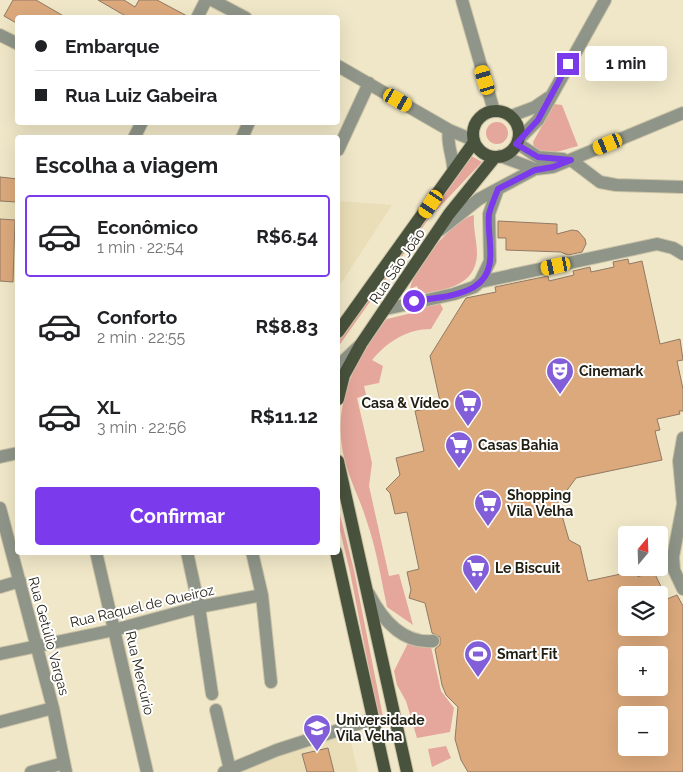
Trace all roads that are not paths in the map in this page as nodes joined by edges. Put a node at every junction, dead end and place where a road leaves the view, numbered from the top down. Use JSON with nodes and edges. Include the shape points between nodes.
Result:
{"nodes":[{"id":1,"x":206,"y":0,"type":"edge"},
{"id":2,"x":212,"y":0,"type":"edge"},
{"id":3,"x":462,"y":0,"type":"edge"},
{"id":4,"x":605,"y":0,"type":"edge"},
{"id":5,"x":198,"y":15,"type":"edge"},
{"id":6,"x":240,"y":15,"type":"edge"},
{"id":7,"x":0,"y":35,"type":"edge"},
{"id":8,"x":15,"y":42,"type":"edge"},
{"id":9,"x":340,"y":67,"type":"edge"},
{"id":10,"x":369,"y":83,"type":"junction"},
{"id":11,"x":550,"y":96,"type":"junction"},
{"id":12,"x":494,"y":111,"type":"junction"},
{"id":13,"x":683,"y":113,"type":"edge"},
{"id":14,"x":511,"y":116,"type":"junction"},
{"id":15,"x":449,"y":130,"type":"junction"},
{"id":16,"x":474,"y":141,"type":"junction"},
{"id":17,"x":517,"y":142,"type":"junction"},
{"id":18,"x":340,"y":146,"type":"edge"},
{"id":19,"x":497,"y":157,"type":"junction"},
{"id":20,"x":571,"y":160,"type":"junction"},
{"id":21,"x":453,"y":168,"type":"junction"},
{"id":22,"x":535,"y":170,"type":"junction"},
{"id":23,"x":683,"y":187,"type":"edge"},
{"id":24,"x":498,"y":189,"type":"junction"},
{"id":25,"x":436,"y":234,"type":"junction"},
{"id":26,"x":683,"y":254,"type":"edge"},
{"id":27,"x":480,"y":282,"type":"junction"},
{"id":28,"x":386,"y":310,"type":"junction"},
{"id":29,"x":340,"y":329,"type":"edge"},
{"id":30,"x":361,"y":344,"type":"junction"},
{"id":31,"x":340,"y":364,"type":"edge"},
{"id":32,"x":340,"y":391,"type":"edge"},
{"id":33,"x":683,"y":438,"type":"edge"},
{"id":34,"x":15,"y":454,"type":"edge"},
{"id":35,"x":0,"y":457,"type":"edge"},
{"id":36,"x":340,"y":471,"type":"edge"},
{"id":37,"x":1,"y":515,"type":"edge"},
{"id":38,"x":97,"y":555,"type":"edge"},
{"id":39,"x":188,"y":555,"type":"edge"},
{"id":40,"x":253,"y":555,"type":"edge"},
{"id":41,"x":337,"y":555,"type":"edge"},
{"id":42,"x":361,"y":572,"type":"junction"},
{"id":43,"x":20,"y":581,"type":"junction"},
{"id":44,"x":0,"y":587,"type":"edge"},
{"id":45,"x":683,"y":589,"type":"edge"},
{"id":46,"x":262,"y":595,"type":"junction"},
{"id":47,"x":199,"y":607,"type":"junction"},
{"id":48,"x":114,"y":630,"type":"junction"},
{"id":49,"x":433,"y":640,"type":"dead end"},
{"id":50,"x":36,"y":646,"type":"junction"},
{"id":51,"x":0,"y":654,"type":"edge"},
{"id":52,"x":271,"y":682,"type":"dead end"},
{"id":53,"x":212,"y":694,"type":"dead end"},
{"id":54,"x":53,"y":708,"type":"junction"},
{"id":55,"x":216,"y":710,"type":"dead end"},
{"id":56,"x":373,"y":719,"type":"junction"},
{"id":57,"x":0,"y":722,"type":"edge"},
{"id":58,"x":65,"y":767,"type":"edge"},
{"id":59,"x":227,"y":771,"type":"edge"},
{"id":60,"x":31,"y":772,"type":"edge"},
{"id":61,"x":148,"y":772,"type":"edge"},
{"id":62,"x":385,"y":772,"type":"edge"},
{"id":63,"x":407,"y":772,"type":"edge"}],
"edges":[{"from":1,"to":5,"type":"street"},
{"from":2,"to":6,"type":"street"},
{"from":3,"to":12,"type":"street"},
{"from":4,"to":11,"type":"street"},
{"from":7,"to":8,"type":"street"},
{"from":9,"to":10,"type":"street"},
{"from":10,"to":15,"type":"street"},
{"from":10,"to":18,"type":"street"},
{"from":11,"to":14,"type":"street","via":[[535,107]]},
{"from":11,"to":17,"type":"street","via":[[538,120]]},
{"from":12,"to":14,"type":"main road"},
{"from":12,"to":16,"type":"main road","via":[[485,113],[475,123]]},
{"from":13,"to":20,"type":"street"},
{"from":14,"to":17,"type":"main road","via":[[518,127]]},
{"from":15,"to":16,"type":"street"},
{"from":15,"to":21,"type":"street"},
{"from":16,"to":19,"type":"main road","via":[[482,152]]},
{"from":16,"to":21,"type":"main road","name":"Rua São João"},
{"from":17,"to":19,"type":"main road","via":[[512,151]]},
{"from":17,"to":20,"type":"street","via":[[538,157]]},
{"from":19,"to":22,"type":"street"},
{"from":19,"to":25,"type":"main road","name":"Rua São João"},
{"from":20,"to":22,"type":"street"},
{"from":20,"to":23,"type":"street","via":[[600,182]]},
{"from":21,"to":29,"type":"main road","name":"Rua São João"},
{"from":22,"to":24,"type":"street"},
{"from":24,"to":25,"type":"street","via":[[479,199]]},
{"from":24,"to":27,"type":"street","via":[[489,216],[490,261]]},
{"from":25,"to":28,"type":"main road","name":"Rua São João"},
{"from":26,"to":27,"type":"street","via":[[657,244]]},
{"from":27,"to":28,"type":"street","via":[[454,294]]},
{"from":28,"to":30,"type":"main road","name":"Rua São João"},
{"from":30,"to":31,"type":"street"},
{"from":30,"to":32,"type":"main road","name":"Rua São João","via":[[344,375]]},
{"from":33,"to":45,"type":"street","via":[[679,461],[683,504],[673,557],[674,570]]},
{"from":34,"to":35,"type":"street"},
{"from":36,"to":42,"type":"main road"},
{"from":37,"to":43,"type":"street","name":"Rua Getúlio Vargas"},
{"from":38,"to":48,"type":"street","name":"Rua Mercúrio"},
{"from":39,"to":47,"type":"street"},
{"from":40,"to":46,"type":"street"},
{"from":41,"to":56,"type":"main road"},
{"from":42,"to":49,"type":"street","via":[[376,606],[390,624],[410,639]]},
{"from":42,"to":63,"type":"main road"},
{"from":43,"to":44,"type":"street"},
{"from":43,"to":50,"type":"street","name":"Rua Getúlio Vargas"},
{"from":46,"to":47,"type":"street","name":"Rua Raquel de Queiroz"},
{"from":46,"to":52,"type":"street"},
{"from":47,"to":48,"type":"street","name":"Rua Raquel de Queiroz"},
{"from":47,"to":53,"type":"street"},
{"from":48,"to":50,"type":"street","name":"Rua Raquel de Queiroz"},
{"from":48,"to":61,"type":"street","name":"Rua Mercúrio"},
{"from":50,"to":51,"type":"street","name":"Rua Raquel de Queiroz"},
{"from":50,"to":54,"type":"street","name":"Rua Getúlio Vargas"},
{"from":54,"to":57,"type":"street"},
{"from":54,"to":58,"type":"street","name":"Rua Getúlio Vargas"},
{"from":55,"to":59,"type":"street"},
{"from":56,"to":59,"type":"street","via":[[276,750]]},
{"from":56,"to":62,"type":"main road"},
{"from":58,"to":60,"type":"street"}]}
